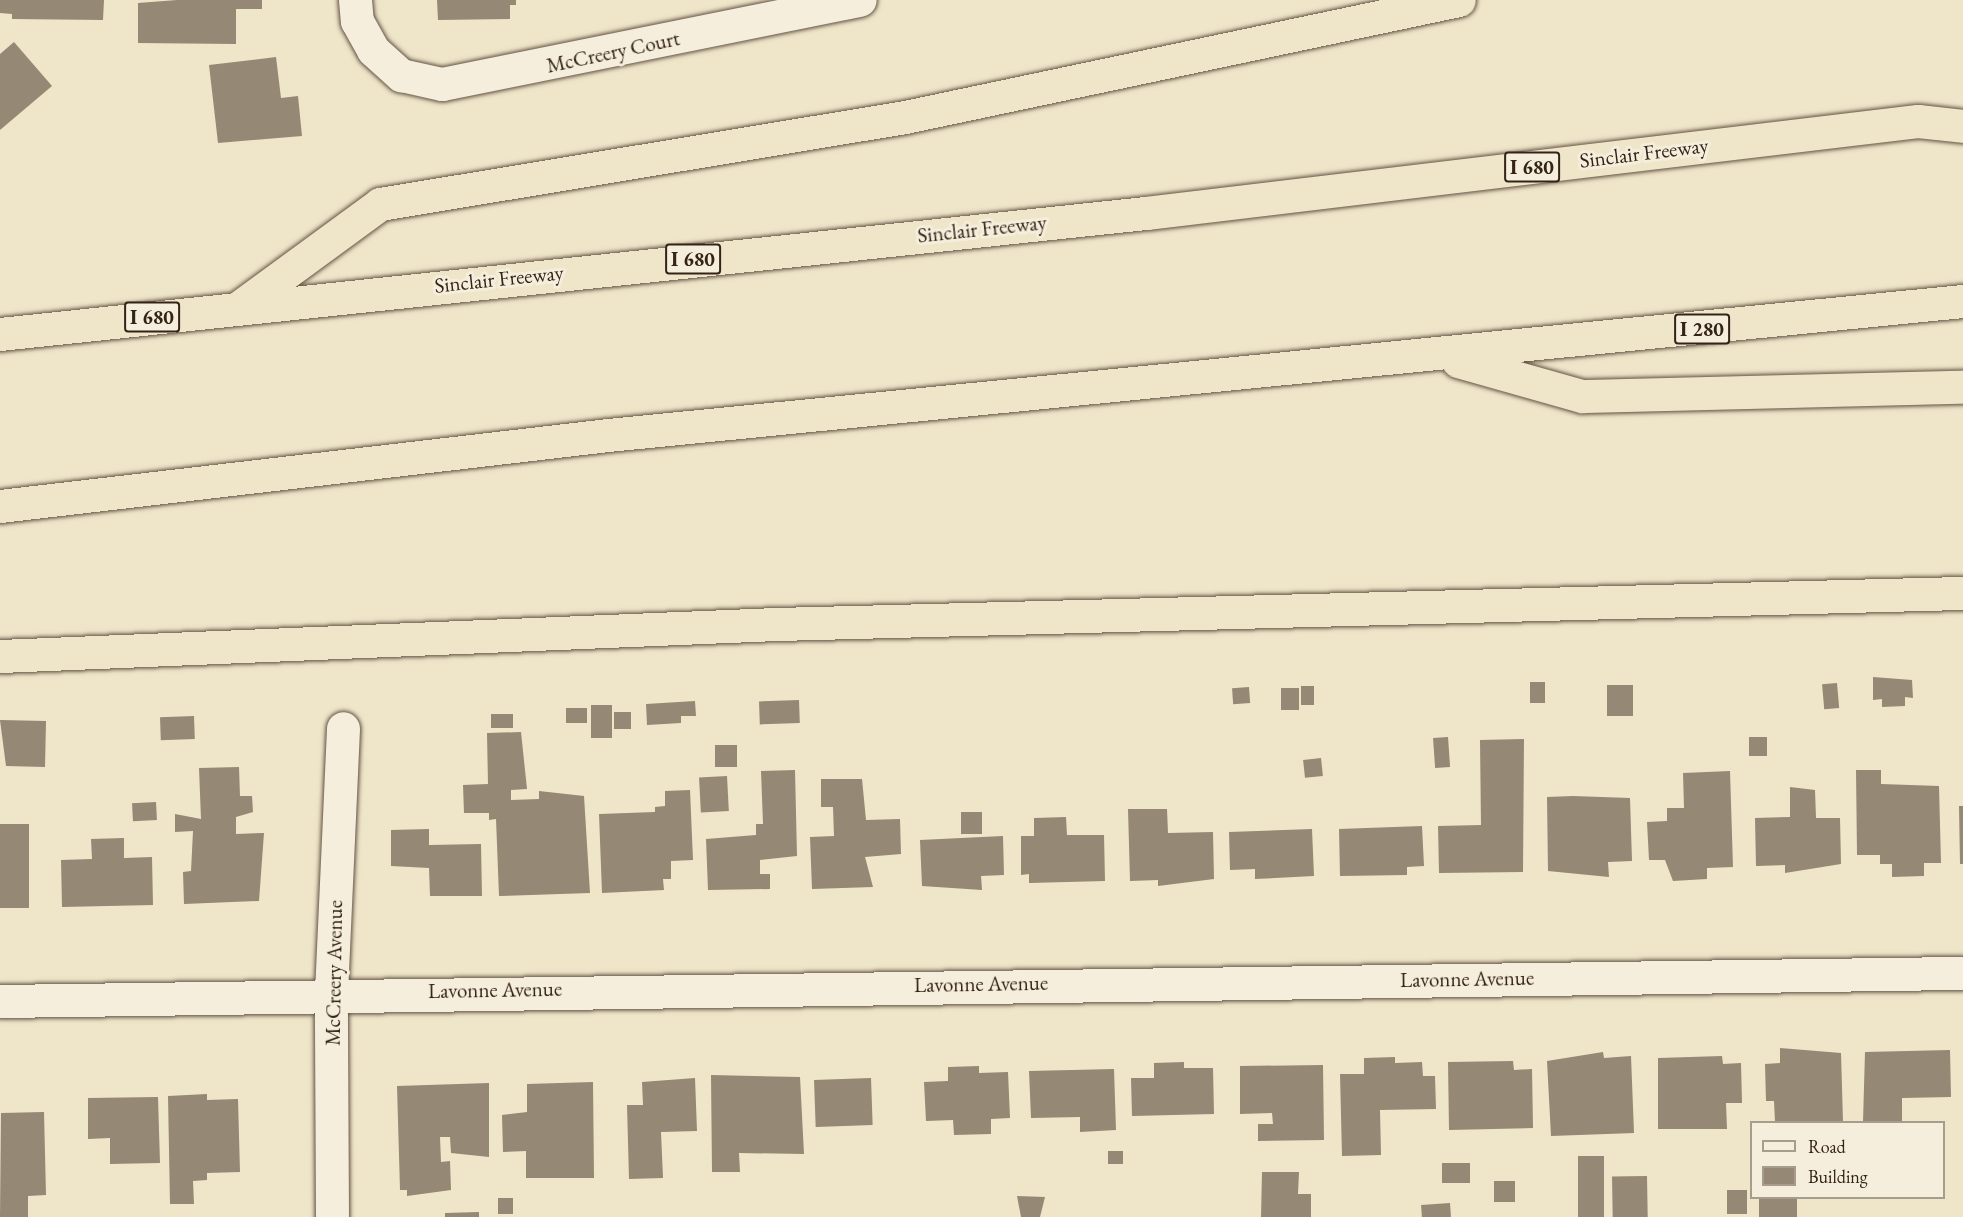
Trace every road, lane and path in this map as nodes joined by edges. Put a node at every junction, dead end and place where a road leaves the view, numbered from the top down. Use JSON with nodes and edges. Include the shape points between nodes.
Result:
{"nodes":[{"id":1,"x":355,"y":0,"type":"edge"},
{"id":2,"x":860,"y":0,"type":"edge"},
{"id":3,"x":1459,"y":0,"type":"edge"},
{"id":4,"x":1963,"y":104,"type":"edge"},
{"id":5,"x":1918,"y":121,"type":"junction"},
{"id":6,"x":1963,"y":126,"type":"edge"},
{"id":7,"x":1963,"y":301,"type":"edge"},
{"id":8,"x":241,"y":306,"type":"junction"},
{"id":9,"x":0,"y":334,"type":"edge"},
{"id":10,"x":1442,"y":356,"type":"junction"},
{"id":11,"x":1963,"y":387,"type":"edge"},
{"id":12,"x":0,"y":506,"type":"edge"},
{"id":13,"x":1963,"y":592,"type":"edge"},
{"id":14,"x":0,"y":656,"type":"edge"},
{"id":15,"x":343,"y":728,"type":"dead end"},
{"id":16,"x":1963,"y":973,"type":"edge"},
{"id":17,"x":331,"y":993,"type":"junction"},
{"id":18,"x":0,"y":1001,"type":"edge"},
{"id":19,"x":332,"y":1217,"type":"edge"}],
"edges":[{"from":1,"to":2,"type":"street","name":"McCreery Court","via":[[357,21],[373,50],[401,75],[442,84]]},
{"from":3,"to":8,"type":"highway","via":[[904,117],[380,204]]},
{"from":4,"to":5,"type":"highway"},
{"from":5,"to":6,"type":"highway","name":"Sinclair Freeway","number":"I 680"},
{"from":5,"to":8,"type":"highway","name":"Sinclair Freeway","number":"I 680","via":[[1146,213]]},
{"from":7,"to":10,"type":"highway","number":"I 280"},
{"from":8,"to":9,"type":"highway","name":"Sinclair Freeway","number":"I 680"},
{"from":10,"to":11,"type":"highway","via":[[1582,396]]},
{"from":10,"to":12,"type":"highway","via":[[608,435]]},
{"from":13,"to":14,"type":"highway","via":[[777,624]]},
{"from":15,"to":17,"type":"street","name":"McCreery Avenue"},
{"from":16,"to":17,"type":"street","name":"Lavonne Avenue"},
{"from":17,"to":18,"type":"street","name":"Lavonne Avenue"},
{"from":17,"to":19,"type":"street","name":"McCreery Avenue"}]}
